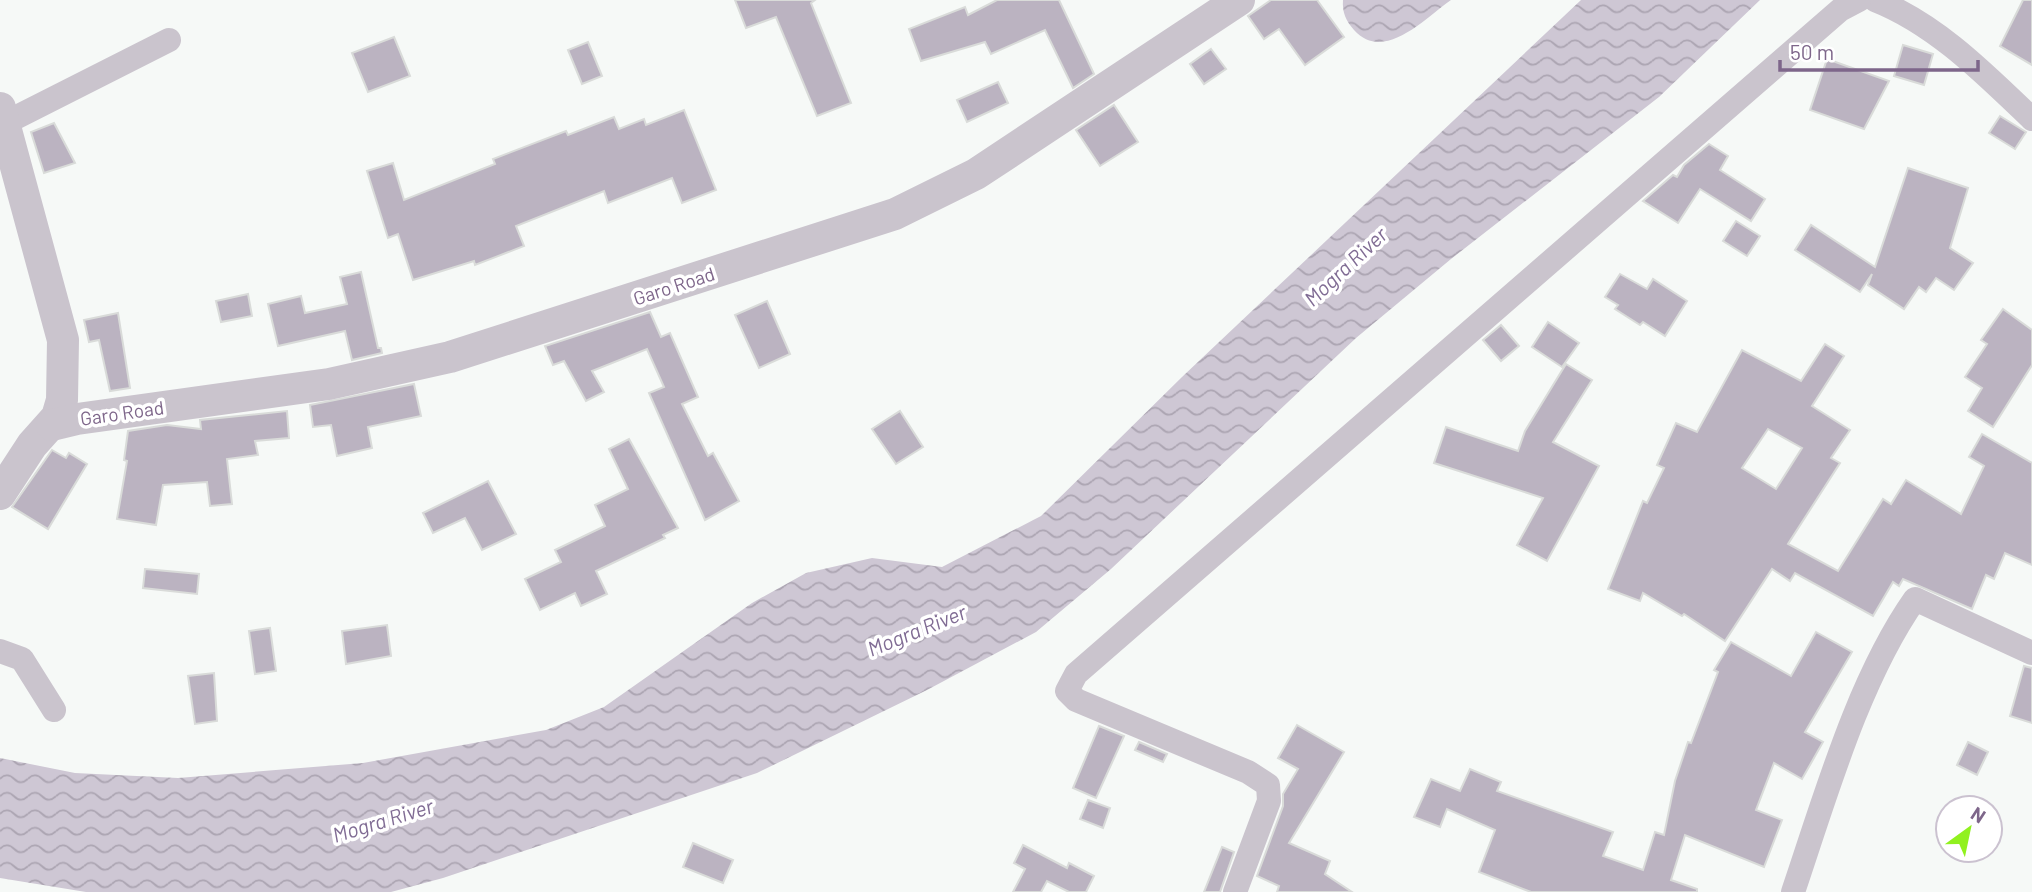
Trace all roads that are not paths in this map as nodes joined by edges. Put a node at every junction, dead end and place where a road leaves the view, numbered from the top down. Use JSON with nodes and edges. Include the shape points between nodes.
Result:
{"nodes":[{"id":1,"x":1239,"y":0,"type":"edge"},
{"id":2,"x":1859,"y":0,"type":"edge"},
{"id":3,"x":1875,"y":0,"type":"edge"},
{"id":4,"x":169,"y":40,"type":"dead end"},
{"id":5,"x":2,"y":115,"type":"edge"},
{"id":6,"x":2032,"y":119,"type":"edge"},
{"id":7,"x":52,"y":425,"type":"junction"},
{"id":8,"x":0,"y":494,"type":"edge"},
{"id":9,"x":0,"y":651,"type":"edge"},
{"id":10,"x":2032,"y":653,"type":"edge"},
{"id":11,"x":54,"y":710,"type":"dead end"},
{"id":12,"x":1235,"y":892,"type":"edge"},
{"id":13,"x":1793,"y":892,"type":"edge"}],
"edges":[{"from":1,"to":7,"type":"street","name":"Garo Road","via":[[976,174],[895,214],[450,357],[329,384]]},
{"from":2,"to":12,"type":"street","via":[[1840,10],[1711,119],[1076,674],[1068,691],[1076,700],[1248,772],[1268,785],[1269,801]]},
{"from":3,"to":6,"type":"street","via":[[1944,40]]},
{"from":4,"to":5,"type":"street"},
{"from":5,"to":7,"type":"street","via":[[62,340],[62,400]]},
{"from":7,"to":8,"type":"street","via":[[32,445]]},
{"from":9,"to":11,"type":"street","via":[[22,659]]},
{"from":10,"to":13,"type":"street","via":[[1914,598],[1892,631],[1846,740]]}]}
